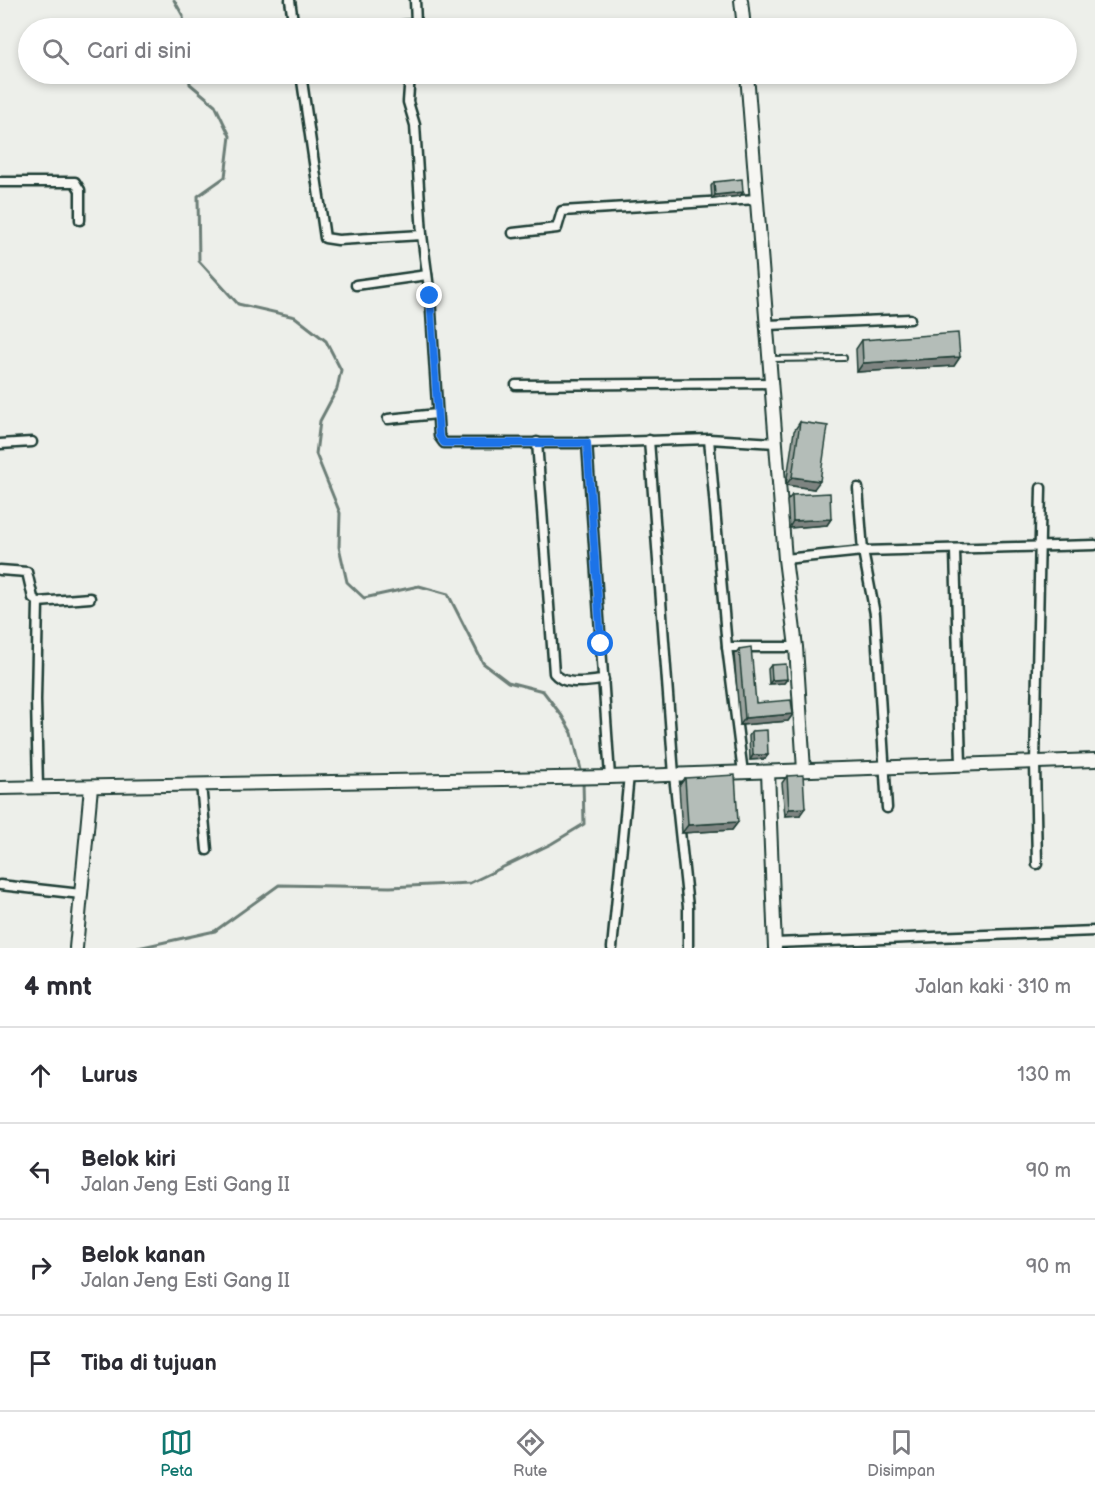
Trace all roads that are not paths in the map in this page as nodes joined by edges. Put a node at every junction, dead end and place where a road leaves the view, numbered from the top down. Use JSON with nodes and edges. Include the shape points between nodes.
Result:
{"nodes":[{"id":1,"x":290,"y":0,"type":"edge"},
{"id":2,"x":415,"y":0,"type":"edge"},
{"id":3,"x":741,"y":0,"type":"edge"},
{"id":4,"x":293,"y":18,"type":"edge"},
{"id":5,"x":416,"y":18,"type":"edge"},
{"id":6,"x":743,"y":18,"type":"edge"},
{"id":7,"x":302,"y":84,"type":"edge"},
{"id":8,"x":409,"y":84,"type":"edge"},
{"id":9,"x":748,"y":84,"type":"edge"},
{"id":10,"x":0,"y":182,"type":"edge"},
{"id":11,"x":757,"y":199,"type":"junction"},
{"id":12,"x":80,"y":220,"type":"dead end"},
{"id":13,"x":513,"y":233,"type":"dead end"},
{"id":14,"x":422,"y":235,"type":"junction"},
{"id":15,"x":427,"y":275,"type":"junction"},
{"id":16,"x":356,"y":285,"type":"dead end"},
{"id":17,"x":910,"y":319,"type":"dead end"},
{"id":18,"x":768,"y":325,"type":"junction"},
{"id":19,"x":844,"y":358,"type":"dead end"},
{"id":20,"x":770,"y":359,"type":"junction"},
{"id":21,"x":772,"y":383,"type":"junction"},
{"id":22,"x":516,"y":385,"type":"dead end"},
{"id":23,"x":437,"y":414,"type":"junction"},
{"id":24,"x":388,"y":419,"type":"dead end"},
{"id":25,"x":709,"y":439,"type":"junction"},
{"id":26,"x":649,"y":440,"type":"junction"},
{"id":27,"x":32,"y":442,"type":"dead end"},
{"id":28,"x":537,"y":442,"type":"junction"},
{"id":29,"x":587,"y":443,"type":"junction"},
{"id":30,"x":776,"y":443,"type":"junction"},
{"id":31,"x":0,"y":444,"type":"edge"},
{"id":32,"x":858,"y":488,"type":"dead end"},
{"id":33,"x":1041,"y":488,"type":"dead end"},
{"id":34,"x":1095,"y":544,"type":"edge"},
{"id":35,"x":1040,"y":547,"type":"junction"},
{"id":36,"x":863,"y":551,"type":"junction"},
{"id":37,"x":954,"y":551,"type":"junction"},
{"id":38,"x":784,"y":559,"type":"junction"},
{"id":39,"x":0,"y":570,"type":"edge"},
{"id":40,"x":90,"y":598,"type":"dead end"},
{"id":41,"x":38,"y":602,"type":"junction"},
{"id":42,"x":728,"y":647,"type":"junction"},
{"id":43,"x":796,"y":647,"type":"junction"},
{"id":44,"x":604,"y":680,"type":"junction"},
{"id":45,"x":1095,"y":760,"type":"edge"},
{"id":46,"x":1035,"y":763,"type":"junction"},
{"id":47,"x":961,"y":765,"type":"junction"},
{"id":48,"x":886,"y":768,"type":"junction"},
{"id":49,"x":804,"y":770,"type":"junction"},
{"id":50,"x":768,"y":772,"type":"junction"},
{"id":51,"x":743,"y":773,"type":"junction"},
{"id":52,"x":629,"y":775,"type":"junction"},
{"id":53,"x":674,"y":775,"type":"junction"},
{"id":54,"x":610,"y":777,"type":"junction"},
{"id":55,"x":201,"y":784,"type":"junction"},
{"id":56,"x":91,"y":787,"type":"junction"},
{"id":57,"x":0,"y":788,"type":"edge"},
{"id":58,"x":38,"y":788,"type":"junction"},
{"id":59,"x":886,"y":808,"type":"dead end"},
{"id":60,"x":207,"y":850,"type":"dead end"},
{"id":61,"x":1037,"y":864,"type":"dead end"},
{"id":62,"x":0,"y":885,"type":"edge"},
{"id":63,"x":81,"y":894,"type":"junction"},
{"id":64,"x":1095,"y":931,"type":"edge"},
{"id":65,"x":77,"y":945,"type":"edge"},
{"id":66,"x":775,"y":945,"type":"edge"},
{"id":67,"x":612,"y":948,"type":"edge"},
{"id":68,"x":688,"y":948,"type":"edge"}],
"edges":[{"from":1,"to":4,"type":"street"},
{"from":2,"to":5,"type":"street"},
{"from":3,"to":6,"type":"main road"},
{"from":7,"to":14,"type":"street","via":[[325,238]]},
{"from":8,"to":14,"type":"street"},
{"from":9,"to":11,"type":"main road"},
{"from":10,"to":12,"type":"street","via":[[75,182],[80,190]]},
{"from":11,"to":13,"type":"street","via":[[562,211],[557,228]]},
{"from":11,"to":18,"type":"main road"},
{"from":14,"to":15,"type":"street"},
{"from":15,"to":16,"type":"street"},
{"from":15,"to":23,"type":"street"},
{"from":17,"to":18,"type":"street"},
{"from":18,"to":20,"type":"main road"},
{"from":19,"to":20,"type":"lane"},
{"from":20,"to":21,"type":"main road"},
{"from":21,"to":22,"type":"street"},
{"from":21,"to":30,"type":"main road"},
{"from":23,"to":24,"type":"street"},
{"from":23,"to":28,"type":"street","via":[[439,436],[444,443]]},
{"from":25,"to":26,"type":"street"},
{"from":25,"to":30,"type":"street"},
{"from":25,"to":42,"type":"street"},
{"from":26,"to":29,"type":"street"},
{"from":26,"to":53,"type":"street"},
{"from":27,"to":31,"type":"street"},
{"from":28,"to":29,"type":"street"},
{"from":28,"to":44,"type":"street","via":[[554,673],[571,682]]},
{"from":29,"to":44,"type":"street"},
{"from":30,"to":38,"type":"main road"},
{"from":32,"to":36,"type":"street"},
{"from":33,"to":35,"type":"street"},
{"from":34,"to":35,"type":"street"},
{"from":35,"to":37,"type":"street"},
{"from":35,"to":46,"type":"street"},
{"from":36,"to":37,"type":"street"},
{"from":36,"to":38,"type":"street"},
{"from":36,"to":48,"type":"street","via":[[875,614]]},
{"from":37,"to":47,"type":"street"},
{"from":38,"to":43,"type":"main road"},
{"from":39,"to":41,"type":"street","via":[[27,572],[33,598]]},
{"from":40,"to":41,"type":"street"},
{"from":41,"to":58,"type":"street"},
{"from":42,"to":43,"type":"street"},
{"from":42,"to":51,"type":"street"},
{"from":43,"to":49,"type":"main road"},
{"from":44,"to":54,"type":"street"},
{"from":45,"to":46,"type":"main road"},
{"from":46,"to":47,"type":"main road"},
{"from":46,"to":61,"type":"street"},
{"from":47,"to":48,"type":"main road"},
{"from":48,"to":49,"type":"main road"},
{"from":48,"to":59,"type":"street"},
{"from":49,"to":50,"type":"main road"},
{"from":50,"to":51,"type":"main road"},
{"from":50,"to":66,"type":"main road"},
{"from":51,"to":53,"type":"main road"},
{"from":52,"to":53,"type":"main road"},
{"from":52,"to":54,"type":"main road"},
{"from":52,"to":67,"type":"street"},
{"from":53,"to":68,"type":"street","via":[[688,907]]},
{"from":54,"to":55,"type":"main road"},
{"from":55,"to":56,"type":"main road"},
{"from":55,"to":60,"type":"street"},
{"from":56,"to":58,"type":"main road"},
{"from":56,"to":63,"type":"main road"},
{"from":57,"to":58,"type":"main road"},
{"from":62,"to":63,"type":"street"},
{"from":63,"to":65,"type":"main road"},
{"from":64,"to":66,"type":"street"}]}
